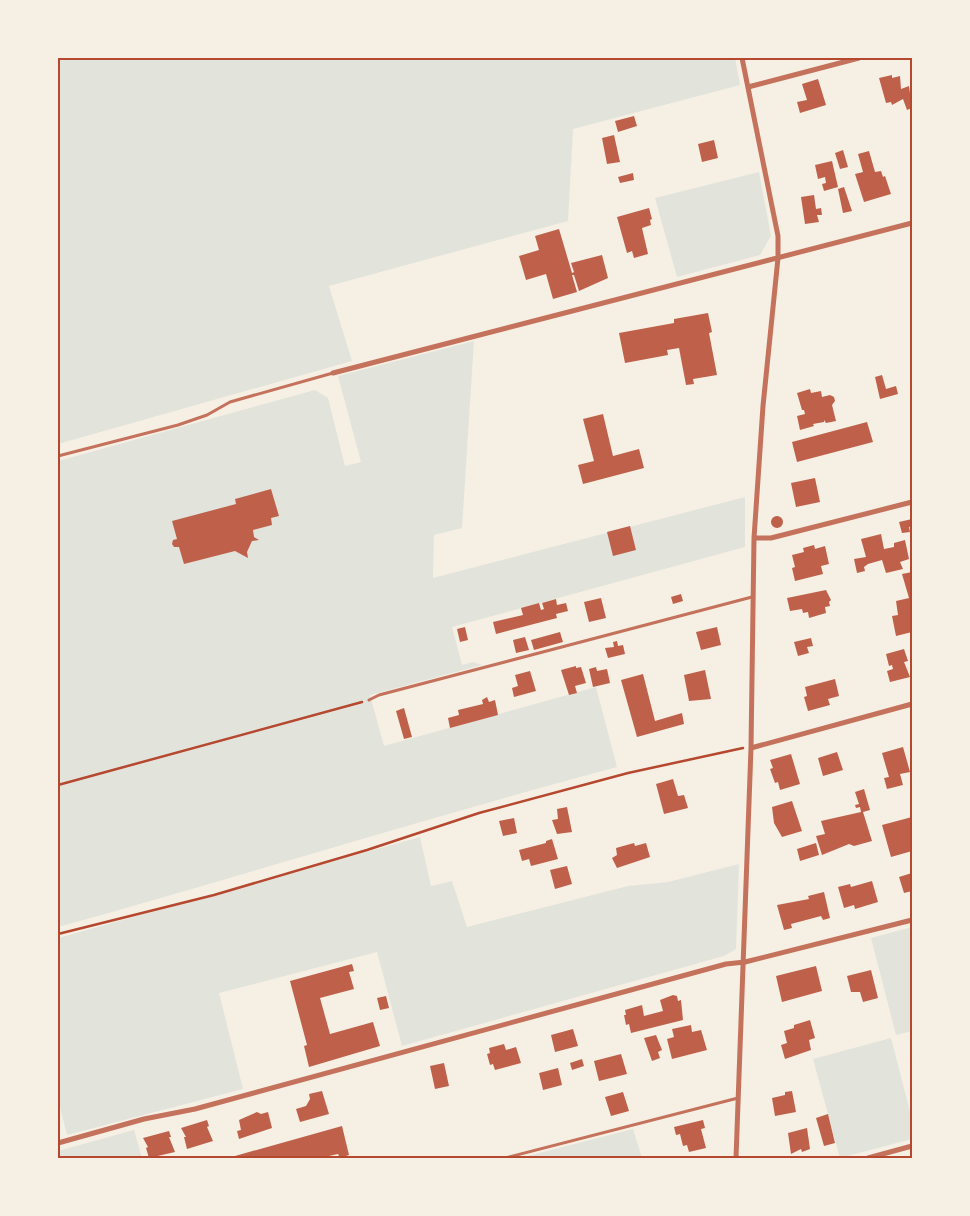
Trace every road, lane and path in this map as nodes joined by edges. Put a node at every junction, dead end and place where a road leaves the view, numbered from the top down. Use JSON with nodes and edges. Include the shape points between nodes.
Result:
{"nodes":[{"id":1,"x":742,"y":58,"type":"edge"},
{"id":2,"x":859,"y":58,"type":"edge"},
{"id":3,"x":748,"y":87,"type":"junction"},
{"id":4,"x":912,"y":223,"type":"edge"},
{"id":5,"x":778,"y":258,"type":"junction"},
{"id":6,"x":333,"y":373,"type":"joint"},
{"id":7,"x":58,"y":456,"type":"edge"},
{"id":8,"x":912,"y":502,"type":"edge"},
{"id":9,"x":754,"y":538,"type":"junction"},
{"id":10,"x":752,"y":597,"type":"junction"},
{"id":11,"x":368,"y":700,"type":"joint"},
{"id":12,"x":912,"y":704,"type":"edge"},
{"id":13,"x":751,"y":748,"type":"junction"},
{"id":14,"x":58,"y":785,"type":"edge"},
{"id":15,"x":912,"y":920,"type":"edge"},
{"id":16,"x":58,"y":934,"type":"edge"},
{"id":17,"x":745,"y":962,"type":"junction"},
{"id":18,"x":738,"y":1098,"type":"junction"},
{"id":19,"x":58,"y":1143,"type":"edge"},
{"id":20,"x":912,"y":1146,"type":"edge"},
{"id":21,"x":505,"y":1158,"type":"edge"},
{"id":22,"x":736,"y":1158,"type":"edge"},
{"id":23,"x":868,"y":1158,"type":"edge"}],
"edges":[{"from":1,"to":3,"type":"street"},
{"from":2,"to":3,"type":"street"},
{"from":3,"to":5,"type":"street","via":[[778,236]]},
{"from":4,"to":5,"type":"street"},
{"from":5,"to":6,"type":"street"},
{"from":5,"to":9,"type":"street"},
{"from":6,"to":7,"type":"lane","via":[[230,402],[207,415],[178,425]]},
{"from":8,"to":9,"type":"street","via":[[771,538]]},
{"from":9,"to":10,"type":"street"},
{"from":10,"to":11,"type":"lane"},
{"from":10,"to":13,"type":"street"},
{"from":11,"to":14,"type":"path"},
{"from":12,"to":13,"type":"street"},
{"from":13,"to":16,"type":"path","via":[[628,773],[479,813],[214,895]]},
{"from":13,"to":17,"type":"street"},
{"from":15,"to":17,"type":"street"},
{"from":17,"to":18,"type":"street"},
{"from":17,"to":19,"type":"street","via":[[726,964],[251,1094]]},
{"from":18,"to":21,"type":"lane"},
{"from":18,"to":22,"type":"street"},
{"from":20,"to":23,"type":"street"}]}
